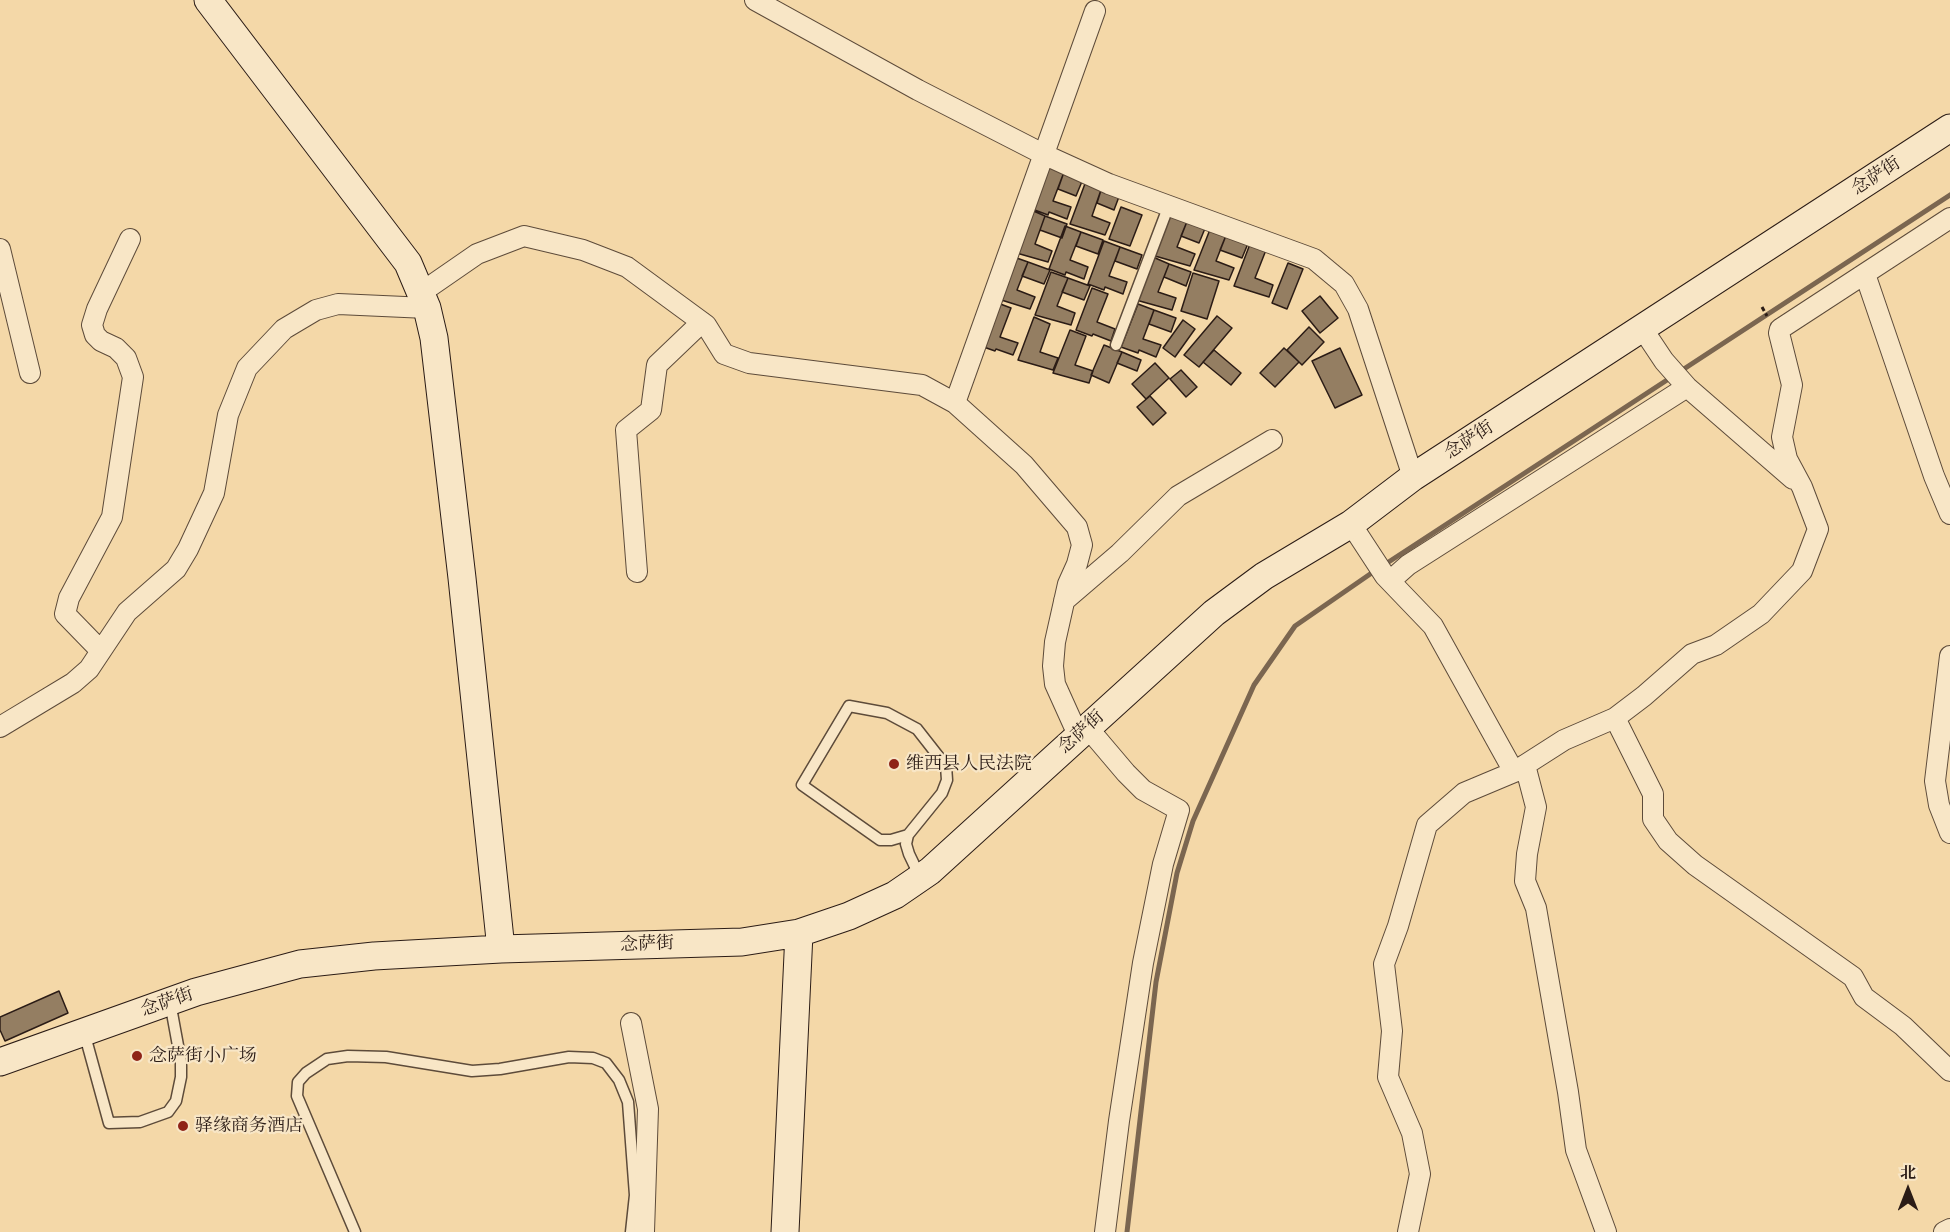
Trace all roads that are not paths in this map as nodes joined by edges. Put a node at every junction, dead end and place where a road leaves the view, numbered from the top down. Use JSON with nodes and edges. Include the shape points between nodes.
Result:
{"nodes":[{"id":1,"x":208,"y":0,"type":"edge"},
{"id":2,"x":755,"y":0,"type":"edge"},
{"id":3,"x":1095,"y":12,"type":"dead end"},
{"id":4,"x":1950,"y":128,"type":"edge"},
{"id":5,"x":1043,"y":154,"type":"junction"},
{"id":6,"x":1169,"y":206,"type":"junction"},
{"id":7,"x":1950,"y":218,"type":"edge"},
{"id":8,"x":130,"y":239,"type":"dead end"},
{"id":9,"x":0,"y":249,"type":"edge"},
{"id":10,"x":1865,"y":274,"type":"junction"},
{"id":11,"x":424,"y":300,"type":"junction"},
{"id":12,"x":702,"y":322,"type":"junction"},
{"id":13,"x":1642,"y":328,"type":"junction"},
{"id":14,"x":1116,"y":345,"type":"dead end"},
{"id":15,"x":30,"y":373,"type":"dead end"},
{"id":16,"x":1685,"y":384,"type":"junction"},
{"id":17,"x":955,"y":403,"type":"junction"},
{"id":18,"x":1272,"y":440,"type":"dead end"},
{"id":19,"x":1413,"y":477,"type":"junction"},
{"id":20,"x":1802,"y":487,"type":"junction"},
{"id":21,"x":1950,"y":514,"type":"edge"},
{"id":22,"x":1351,"y":524,"type":"junction"},
{"id":23,"x":637,"y":572,"type":"dead end"},
{"id":24,"x":1387,"y":578,"type":"junction"},
{"id":25,"x":1064,"y":601,"type":"junction"},
{"id":26,"x":101,"y":651,"type":"junction"},
{"id":27,"x":1950,"y":656,"type":"edge"},
{"id":28,"x":1615,"y":718,"type":"junction"},
{"id":29,"x":0,"y":727,"type":"edge"},
{"id":30,"x":1083,"y":730,"type":"junction"},
{"id":31,"x":1520,"y":768,"type":"junction"},
{"id":32,"x":1950,"y":832,"type":"edge"},
{"id":33,"x":908,"y":836,"type":"junction"},
{"id":34,"x":920,"y":878,"type":"junction"},
{"id":35,"x":799,"y":933,"type":"junction"},
{"id":36,"x":501,"y":949,"type":"junction"},
{"id":37,"x":170,"y":1001,"type":"junction"},
{"id":38,"x":631,"y":1023,"type":"dead end"},
{"id":39,"x":84,"y":1032,"type":"junction"},
{"id":40,"x":0,"y":1062,"type":"edge"},
{"id":41,"x":1950,"y":1071,"type":"edge"},
{"id":42,"x":1950,"y":1229,"type":"edge"},
{"id":43,"x":354,"y":1232,"type":"edge"},
{"id":44,"x":631,"y":1232,"type":"edge"},
{"id":45,"x":644,"y":1232,"type":"edge"},
{"id":46,"x":785,"y":1232,"type":"edge"},
{"id":47,"x":1105,"y":1232,"type":"edge"},
{"id":48,"x":1407,"y":1232,"type":"edge"},
{"id":49,"x":1606,"y":1232,"type":"edge"},
{"id":50,"x":1944,"y":1232,"type":"edge"}],
"edges":[{"from":1,"to":11,"type":"street","via":[[408,263]]},
{"from":2,"to":5,"type":"street"},
{"from":3,"to":5,"type":"street"},
{"from":4,"to":13,"type":"street","name":"念萨街"},
{"from":5,"to":6,"type":"street"},
{"from":5,"to":17,"type":"street"},
{"from":6,"to":14,"type":"lane"},
{"from":6,"to":19,"type":"street","via":[[1314,259],[1344,284],[1358,309]]},
{"from":7,"to":10,"type":"street"},
{"from":8,"to":26,"type":"street","via":[[92,325],[101,341],[126,358],[133,377],[112,517],[69,598],[65,614]]},
{"from":9,"to":15,"type":"street"},
{"from":10,"to":20,"type":"street","via":[[1780,329],[1792,385],[1782,437],[1787,459]]},
{"from":10,"to":21,"type":"street"},
{"from":11,"to":12,"type":"street","via":[[477,255],[524,236],[583,250],[627,267]]},
{"from":11,"to":26,"type":"street","via":[[338,304],[316,310],[284,329],[264,349],[248,368],[228,415],[214,493],[188,549],[176,569],[127,612]]},
{"from":11,"to":36,"type":"street","via":[[434,338]]},
{"from":12,"to":17,"type":"street","via":[[724,354],[749,363],[922,385]]},
{"from":12,"to":23,"type":"street","via":[[657,365],[651,410],[626,430]]},
{"from":13,"to":16,"type":"street"},
{"from":13,"to":19,"type":"street","name":"念萨街"},
{"from":16,"to":20,"type":"street"},
{"from":16,"to":24,"type":"street"},
{"from":17,"to":25,"type":"street","via":[[1024,465],[1077,527],[1082,544]]},
{"from":18,"to":25,"type":"street","via":[[1178,496]]},
{"from":19,"to":22,"type":"street","name":"念萨街"},
{"from":20,"to":28,"type":"street","via":[[1818,529],[1802,571],[1761,614],[1716,645],[1692,654]]},
{"from":22,"to":24,"type":"street"},
{"from":22,"to":30,"type":"street","name":"念萨街","via":[[1264,576],[1214,613]]},
{"from":24,"to":31,"type":"street","via":[[1433,626]]},
{"from":25,"to":30,"type":"street","via":[[1055,642],[1055,684]]},
{"from":26,"to":29,"type":"street","via":[[73,683]]},
{"from":27,"to":32,"type":"street","via":[[1935,781]]},
{"from":28,"to":31,"type":"street","via":[[1564,740]]},
{"from":28,"to":41,"type":"street","via":[[1653,794],[1653,819],[1668,841],[1695,865],[1852,977],[1864,997],[1903,1026]]},
{"from":30,"to":34,"type":"street","name":"念萨街"},
{"from":30,"to":47,"type":"street","via":[[1143,790],[1179,810],[1163,864],[1143,963]]},
{"from":31,"to":48,"type":"street","via":[[1464,793],[1427,825],[1384,964],[1392,1031],[1388,1077],[1412,1133],[1420,1174]]},
{"from":31,"to":49,"type":"street","via":[[1536,807],[1525,881],[1536,908],[1576,1150]]},
{"from":33,"to":33,"type":"lane","via":[[880,840],[802,785],[849,706],[887,712],[917,729],[946,766],[947,780],[942,793]]},
{"from":33,"to":34,"type":"lane","via":[[906,844]]},
{"from":34,"to":35,"type":"street","name":"念萨街","via":[[858,912]]},
{"from":35,"to":36,"type":"street","name":"念萨街","via":[[741,942]]},
{"from":35,"to":46,"type":"street"},
{"from":36,"to":37,"type":"street","name":"念萨街","via":[[300,964]]},
{"from":37,"to":39,"type":"street","name":"念萨街"},
{"from":37,"to":39,"type":"lane","via":[[181,1077],[176,1101],[168,1112],[140,1122],[109,1123]]},
{"from":38,"to":45,"type":"street","via":[[648,1109]]},
{"from":39,"to":40,"type":"street","name":"念萨街"},
{"from":42,"to":50,"type":"street"},
{"from":43,"to":44,"type":"lane","via":[[297,1096],[298,1082],[306,1073],[327,1059],[348,1056],[386,1057],[472,1071],[569,1056],[606,1063],[628,1102],[635,1195]]}]}
